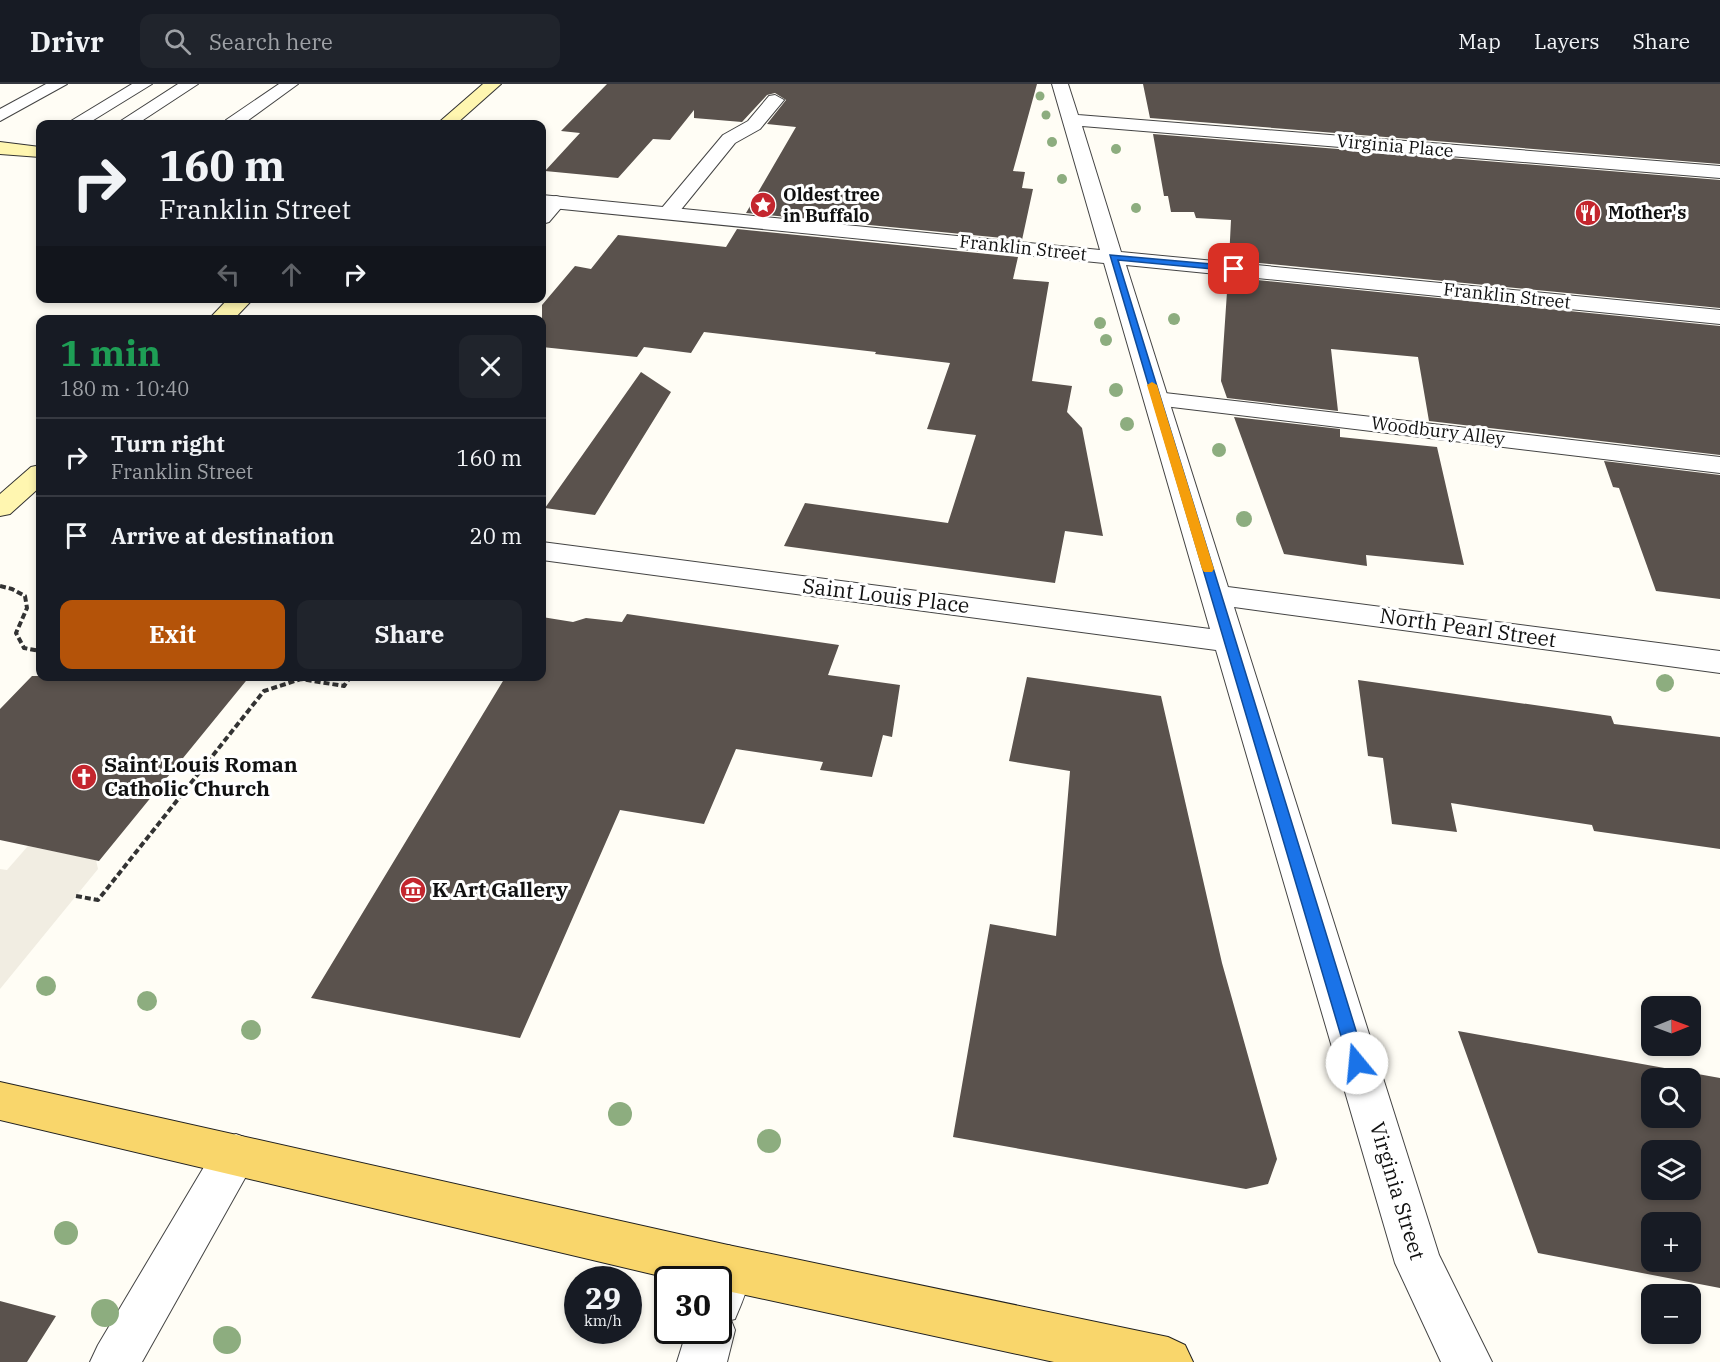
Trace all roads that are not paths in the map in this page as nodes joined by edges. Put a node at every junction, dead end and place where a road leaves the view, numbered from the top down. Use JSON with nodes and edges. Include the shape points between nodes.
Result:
{"nodes":[{"id":1,"x":59,"y":84,"type":"edge"},
{"id":2,"x":144,"y":84,"type":"edge"},
{"id":3,"x":190,"y":84,"type":"edge"},
{"id":4,"x":290,"y":84,"type":"edge"},
{"id":5,"x":493,"y":84,"type":"edge"},
{"id":6,"x":1060,"y":84,"type":"edge"},
{"id":7,"x":775,"y":100,"type":"dead end"},
{"id":8,"x":0,"y":116,"type":"edge"},
{"id":9,"x":82,"y":120,"type":"edge"},
{"id":10,"x":132,"y":120,"type":"edge"},
{"id":11,"x":238,"y":120,"type":"edge"},
{"id":12,"x":451,"y":120,"type":"edge"},
{"id":13,"x":1071,"y":120,"type":"junction"},
{"id":14,"x":0,"y":148,"type":"edge"},
{"id":15,"x":36,"y":149,"type":"edge"},
{"id":16,"x":1720,"y":172,"type":"edge"},
{"id":17,"x":549,"y":201,"type":"edge"},
{"id":18,"x":668,"y":213,"type":"junction"},
{"id":19,"x":1113,"y":257,"type":"junction"},
{"id":20,"x":238,"y":303,"type":"edge"},
{"id":21,"x":224,"y":315,"type":"edge"},
{"id":22,"x":1720,"y":317,"type":"edge"},
{"id":23,"x":1156,"y":399,"type":"junction"},
{"id":24,"x":1720,"y":465,"type":"edge"},
{"id":25,"x":36,"y":476,"type":"edge"},
{"id":26,"x":0,"y":508,"type":"edge"},
{"id":27,"x":546,"y":552,"type":"edge"},
{"id":28,"x":1216,"y":595,"type":"junction"},
{"id":29,"x":1230,"y":642,"type":"junction"},
{"id":30,"x":1720,"y":662,"type":"edge"},
{"id":31,"x":0,"y":1101,"type":"edge"},
{"id":32,"x":236,"y":1155,"type":"junction"},
{"id":33,"x":654,"y":1267,"type":"edge"},
{"id":34,"x":732,"y":1287,"type":"edge"},
{"id":35,"x":707,"y":1344,"type":"edge"},
{"id":36,"x":115,"y":1362,"type":"edge"},
{"id":37,"x":702,"y":1362,"type":"edge"},
{"id":38,"x":1168,"y":1362,"type":"edge"},
{"id":39,"x":1467,"y":1362,"type":"edge"}],
"edges":[{"from":1,"to":8,"type":"street"},
{"from":2,"to":9,"type":"street"},
{"from":3,"to":10,"type":"street"},
{"from":4,"to":11,"type":"street"},
{"from":5,"to":12,"type":"main road"},
{"from":6,"to":13,"type":"street","name":"Virginia Street"},
{"from":7,"to":18,"type":"street","via":[[754,125],[729,139]]},
{"from":13,"to":16,"type":"street","name":"Virginia Place"},
{"from":13,"to":19,"type":"street","name":"Virginia Street"},
{"from":14,"to":15,"type":"main road"},
{"from":17,"to":18,"type":"street","name":"Franklin Street"},
{"from":18,"to":19,"type":"street","name":"Franklin Street"},
{"from":19,"to":22,"type":"street","name":"Franklin Street"},
{"from":19,"to":23,"type":"street","name":"Virginia Street"},
{"from":20,"to":21,"type":"main road"},
{"from":23,"to":24,"type":"street","name":"Woodbury Alley"},
{"from":23,"to":28,"type":"street","name":"Virginia Street"},
{"from":25,"to":26,"type":"main road"},
{"from":27,"to":29,"type":"street","name":"Saint Louis Place"},
{"from":28,"to":29,"type":"street","name":"Virginia Street"},
{"from":28,"to":30,"type":"street","name":"North Pearl Street"},
{"from":29,"to":39,"type":"street","name":"Virginia Street","via":[[1418,1263]]},
{"from":31,"to":32,"type":"main road"},
{"from":32,"to":33,"type":"main road"},
{"from":32,"to":36,"type":"street"},
{"from":34,"to":38,"type":"main road"},
{"from":35,"to":37,"type":"street"}]}
